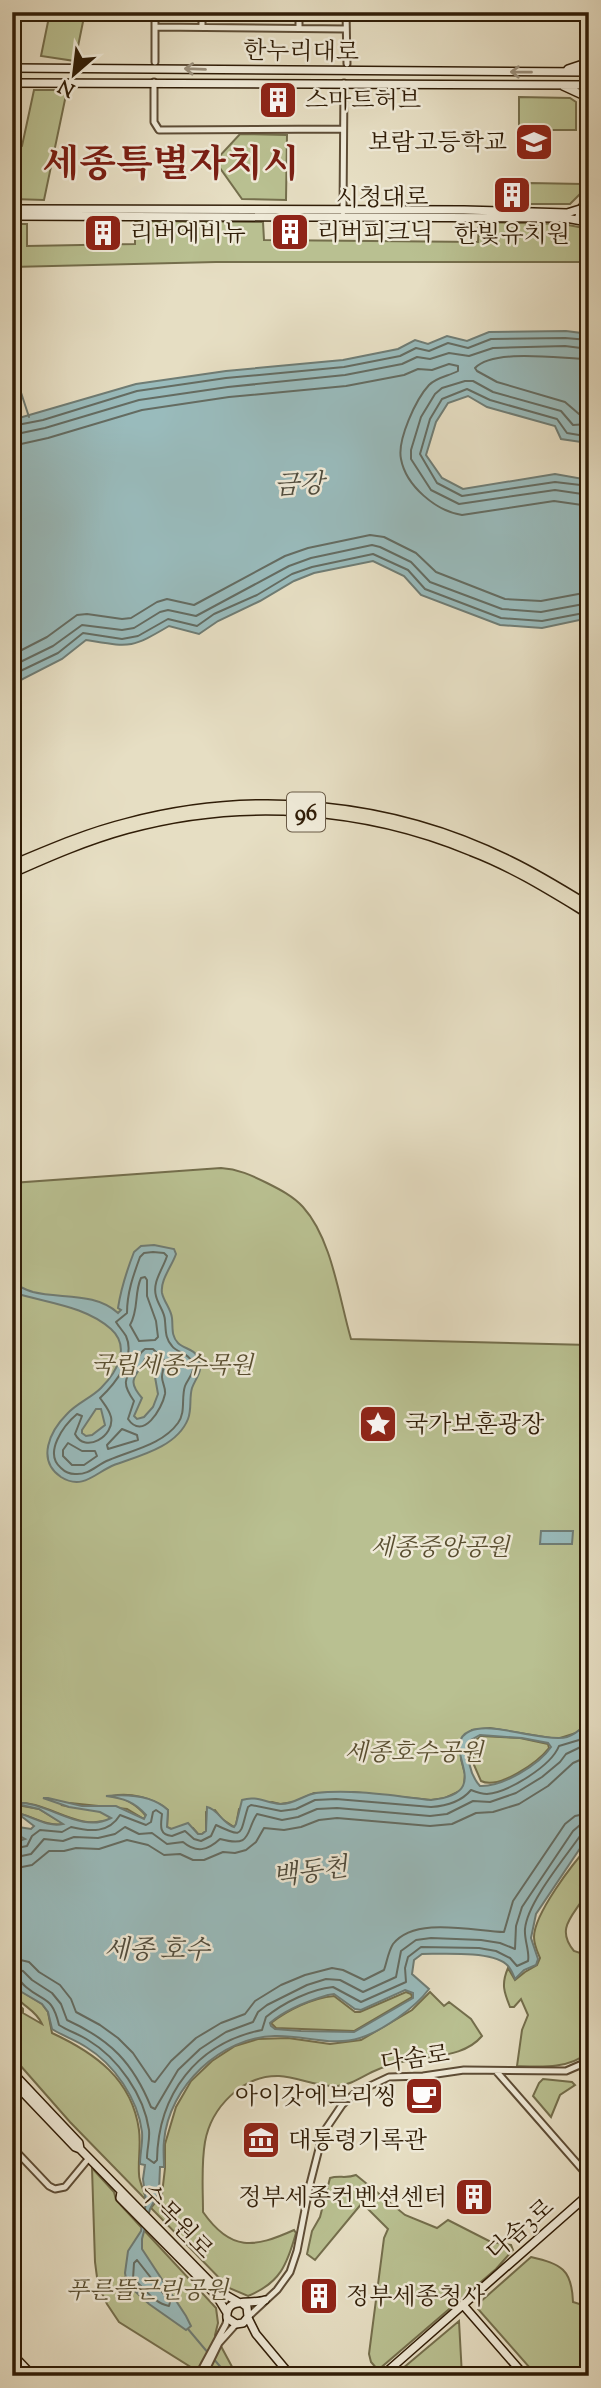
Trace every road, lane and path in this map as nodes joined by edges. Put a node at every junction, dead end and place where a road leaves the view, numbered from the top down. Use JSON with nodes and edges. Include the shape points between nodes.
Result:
{"nodes":[{"id":1,"x":155,"y":12,"type":"edge"},
{"id":2,"x":202,"y":12,"type":"edge"},
{"id":3,"x":299,"y":12,"type":"edge"},
{"id":4,"x":346,"y":12,"type":"edge"},
{"id":5,"x":587,"y":12,"type":"edge"},
{"id":6,"x":155,"y":27,"type":"junction"},
{"id":7,"x":202,"y":27,"type":"junction"},
{"id":8,"x":299,"y":28,"type":"junction"},
{"id":9,"x":346,"y":29,"type":"junction"},
{"id":10,"x":155,"y":62,"type":"junction"},
{"id":11,"x":587,"y":63,"type":"edge"},
{"id":12,"x":347,"y":64,"type":"junction"},
{"id":13,"x":12,"y":68,"type":"edge"},
{"id":14,"x":167,"y":68,"type":"junction"},
{"id":15,"x":144,"y":69,"type":"junction"},
{"id":16,"x":327,"y":71,"type":"junction"},
{"id":17,"x":364,"y":71,"type":"junction"},
{"id":18,"x":557,"y":72,"type":"junction"},
{"id":19,"x":589,"y":72,"type":"edge"},
{"id":20,"x":155,"y":82,"type":"junction"},
{"id":21,"x":12,"y":83,"type":"edge"},
{"id":22,"x":344,"y":83,"type":"junction"},
{"id":23,"x":556,"y":84,"type":"junction"},
{"id":24,"x":589,"y":85,"type":"edge"},
{"id":25,"x":588,"y":98,"type":"edge"},
{"id":26,"x":343,"y":129,"type":"junction"},
{"id":27,"x":588,"y":163,"type":"edge"},
{"id":28,"x":589,"y":173,"type":"edge"},
{"id":29,"x":584,"y":206,"type":"edge"},
{"id":30,"x":12,"y":209,"type":"edge"},
{"id":31,"x":343,"y":212,"type":"junction"},
{"id":32,"x":12,"y":216,"type":"edge"},
{"id":33,"x":586,"y":223,"type":"edge"},
{"id":34,"x":12,"y":865,"type":"edge"},
{"id":35,"x":12,"y":873,"type":"edge"},
{"id":36,"x":589,"y":906,"type":"edge"},
{"id":37,"x":589,"y":914,"type":"edge"},
{"id":38,"x":589,"y":2061,"type":"edge"},
{"id":39,"x":12,"y":2072,"type":"edge"},
{"id":40,"x":497,"y":2072,"type":"junction"},
{"id":41,"x":12,"y":2081,"type":"edge"},
{"id":42,"x":12,"y":2147,"type":"edge"},
{"id":43,"x":80,"y":2149,"type":"junction"},
{"id":44,"x":89,"y":2158,"type":"junction"},
{"id":45,"x":589,"y":2177,"type":"edge"},
{"id":46,"x":589,"y":2194,"type":"edge"},
{"id":47,"x":217,"y":2293,"type":"junction"},
{"id":48,"x":265,"y":2300,"type":"junction"},
{"id":49,"x":240,"y":2302,"type":"junction"},
{"id":50,"x":463,"y":2305,"type":"junction"},
{"id":51,"x":227,"y":2315,"type":"junction"},
{"id":52,"x":248,"y":2317,"type":"junction"},
{"id":53,"x":236,"y":2324,"type":"junction"},
{"id":54,"x":221,"y":2333,"type":"junction"},
{"id":55,"x":256,"y":2334,"type":"junction"},
{"id":56,"x":215,"y":2347,"type":"junction"},
{"id":57,"x":12,"y":2354,"type":"edge"},
{"id":58,"x":12,"y":2363,"type":"edge"},
{"id":59,"x":25,"y":2376,"type":"edge"},
{"id":60,"x":33,"y":2376,"type":"edge"},
{"id":61,"x":200,"y":2376,"type":"edge"},
{"id":62,"x":291,"y":2376,"type":"edge"},
{"id":63,"x":382,"y":2376,"type":"edge"},
{"id":64,"x":525,"y":2376,"type":"edge"}],
"edges":[{"from":1,"to":6,"type":"street"},
{"from":2,"to":7,"type":"street"},
{"from":3,"to":8,"type":"street"},
{"from":4,"to":9,"type":"street"},
{"from":5,"to":11,"type":"street"},
{"from":6,"to":7,"type":"street"},
{"from":6,"to":10,"type":"street"},
{"from":7,"to":8,"type":"street"},
{"from":8,"to":9,"type":"street"},
{"from":9,"to":12,"type":"street"},
{"from":10,"to":14,"type":"street"},
{"from":10,"to":15,"type":"street"},
{"from":11,"to":18,"type":"street"},
{"from":12,"to":16,"type":"street"},
{"from":12,"to":17,"type":"street"},
{"from":13,"to":15,"type":"street","name":"한누리대로"},
{"from":14,"to":15,"type":"street","name":"한누리대로"},
{"from":16,"to":14,"type":"street","name":"한누리대로","one_way":true},
{"from":16,"to":17,"type":"street","name":"한누리대로"},
{"from":18,"to":17,"type":"street","name":"한누리대로","one_way":true},
{"from":18,"to":19,"type":"street","name":"한누리대로"},
{"from":20,"to":21,"type":"street","name":"한누리대로"},
{"from":20,"to":22,"type":"street","name":"한누리대로"},
{"from":20,"to":26,"type":"street","via":[[154,122],[159,130]]},
{"from":22,"to":23,"type":"street","name":"한누리대로"},
{"from":22,"to":26,"type":"street"},
{"from":23,"to":24,"type":"street","name":"한누리대로"},
{"from":23,"to":25,"type":"street"},
{"from":25,"to":27,"type":"street"},
{"from":26,"to":31,"type":"street"},
{"from":27,"to":28,"type":"street"},
{"from":27,"to":29,"type":"street"},
{"from":29,"to":31,"type":"street","name":"시청대로","via":[[567,213]]},
{"from":29,"to":33,"type":"street","via":[[579,216]]},
{"from":30,"to":31,"type":"street","name":"시청대로"},
{"from":31,"to":32,"type":"street","name":"시청대로"},
{"from":31,"to":33,"type":"street","name":"시청대로","via":[[566,218]]},
{"from":34,"to":36,"type":"main road","number":"96","via":[[88,835],[168,813],[250,804],[327,807],[395,819],[474,845],[510,860]]},
{"from":35,"to":37,"type":"main road","number":"96","via":[[89,841],[169,819],[250,810],[327,813],[393,825],[472,851]]},
{"from":38,"to":40,"type":"street","name":"다솜로","via":[[566,2071]]},
{"from":39,"to":43,"type":"street","name":"수목원로"},
{"from":40,"to":45,"type":"street"},
{"from":40,"to":48,"type":"street","name":"다솜로","via":[[464,2070],[389,2077],[341,2105],[319,2146],[294,2263],[284,2282]]},
{"from":41,"to":43,"type":"street","name":"수목원로"},
{"from":42,"to":44,"type":"street","via":[[55,2189],[65,2187]]},
{"from":43,"to":44,"type":"street","name":"수목원로"},
{"from":44,"to":47,"type":"street","name":"수목원로","via":[[121,2192],[120,2197]]},
{"from":46,"to":50,"type":"street","name":"다솜3로"},
{"from":47,"to":48,"type":"street","via":[[243,2301]]},
{"from":47,"to":49,"type":"street","name":"수목원로"},
{"from":47,"to":51,"type":"street","name":"수목원로"},
{"from":47,"to":54,"type":"street","name":"수목원로"},
{"from":48,"to":49,"type":"street"},
{"from":48,"to":52,"type":"street","name":"다솜로"},
{"from":49,"to":51,"type":"street","via":[[231,2304]]},
{"from":49,"to":52,"type":"street","via":[[249,2310]]},
{"from":50,"to":63,"type":"street","name":"다솜3로"},
{"from":50,"to":64,"type":"street"},
{"from":51,"to":53,"type":"street"},
{"from":51,"to":54,"type":"street"},
{"from":52,"to":53,"type":"street","name":"다솜로"},
{"from":52,"to":55,"type":"street"},
{"from":53,"to":55,"type":"street"},
{"from":53,"to":56,"type":"street","name":"다솜로"},
{"from":54,"to":56,"type":"street"},
{"from":55,"to":62,"type":"street"},
{"from":56,"to":61,"type":"street"},
{"from":56,"to":61,"type":"street"},
{"from":57,"to":60,"type":"street"},
{"from":58,"to":59,"type":"street"}]}
